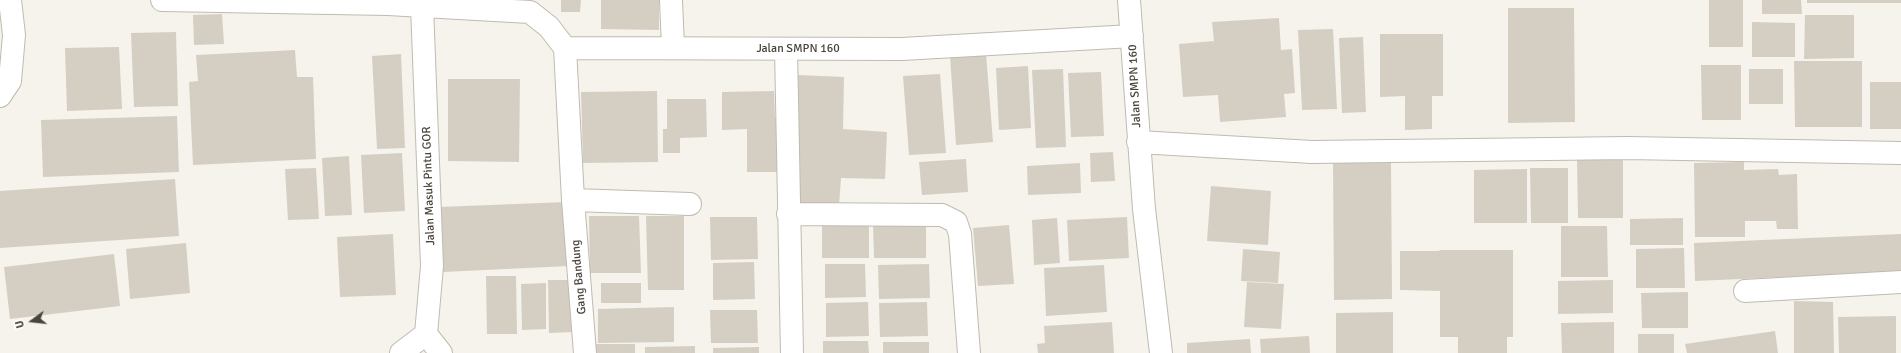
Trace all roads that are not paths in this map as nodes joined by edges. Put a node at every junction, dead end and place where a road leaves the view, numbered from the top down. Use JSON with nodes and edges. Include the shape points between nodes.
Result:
{"nodes":[{"id":1,"x":10,"y":0,"type":"edge"},
{"id":2,"x":162,"y":0,"type":"edge"},
{"id":3,"x":671,"y":0,"type":"edge"},
{"id":4,"x":1129,"y":0,"type":"edge"},
{"id":5,"x":422,"y":6,"type":"junction"},
{"id":6,"x":1132,"y":36,"type":"junction"},
{"id":7,"x":673,"y":47,"type":"junction"},
{"id":8,"x":565,"y":48,"type":"junction"},
{"id":9,"x":786,"y":49,"type":"junction"},
{"id":10,"x":0,"y":96,"type":"edge"},
{"id":11,"x":1138,"y":142,"type":"junction"},
{"id":12,"x":1901,"y":153,"type":"edge"},
{"id":13,"x":573,"y":200,"type":"junction"},
{"id":14,"x":690,"y":204,"type":"dead end"},
{"id":15,"x":788,"y":214,"type":"junction"},
{"id":16,"x":1901,"y":282,"type":"edge"},
{"id":17,"x":1745,"y":291,"type":"dead end"},
{"id":18,"x":426,"y":334,"type":"junction"},
{"id":19,"x":401,"y":353,"type":"edge"},
{"id":20,"x":441,"y":353,"type":"edge"},
{"id":21,"x":585,"y":353,"type":"edge"},
{"id":22,"x":792,"y":353,"type":"edge"},
{"id":23,"x":969,"y":353,"type":"edge"},
{"id":24,"x":1161,"y":353,"type":"edge"}],
"edges":[{"from":1,"to":10,"type":"street","via":[[14,35],[10,81]]},
{"from":2,"to":5,"type":"street"},
{"from":3,"to":7,"type":"street"},
{"from":4,"to":6,"type":"street"},
{"from":5,"to":8,"type":"street","via":[[530,12],[548,27]]},
{"from":5,"to":18,"type":"street","name":"Jalan Masuk Pintu GOR","via":[[432,266]]},
{"from":6,"to":9,"type":"street","name":"Jalan SMPN 160","via":[[902,49]]},
{"from":6,"to":11,"type":"street","name":"Jalan SMPN 160"},
{"from":7,"to":8,"type":"street","name":"Jalan SMPN 160"},
{"from":7,"to":9,"type":"street","name":"Jalan SMPN 160"},
{"from":8,"to":13,"type":"street","name":"Gang Bandung"},
{"from":9,"to":15,"type":"street"},
{"from":11,"to":12,"type":"street","via":[[1312,152],[1628,148]]},
{"from":11,"to":24,"type":"street","name":"Jalan SMPN 160"},
{"from":13,"to":14,"type":"street"},
{"from":13,"to":21,"type":"street","name":"Gang Bandung"},
{"from":15,"to":22,"type":"street"},
{"from":15,"to":23,"type":"street","via":[[942,215],[956,222],[960,234]]},
{"from":16,"to":17,"type":"street"},
{"from":18,"to":19,"type":"street"},
{"from":18,"to":20,"type":"street"}]}
